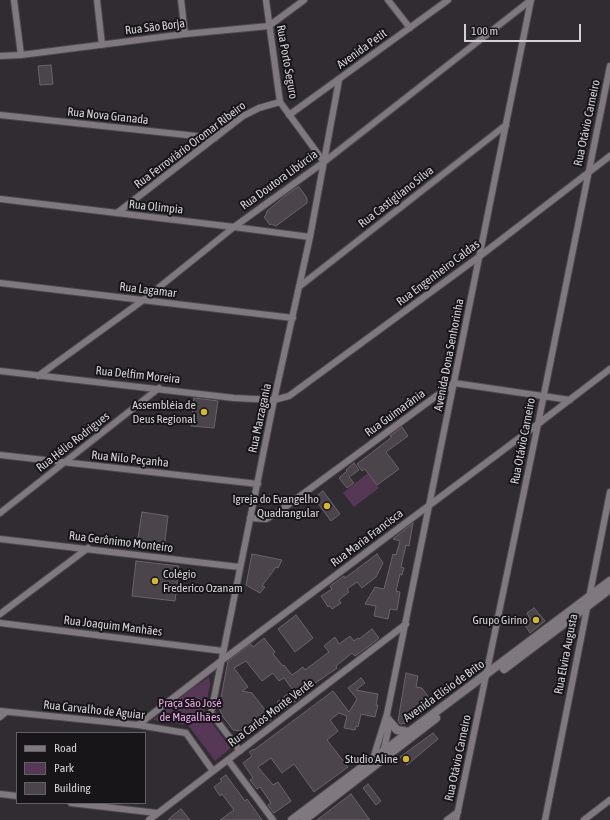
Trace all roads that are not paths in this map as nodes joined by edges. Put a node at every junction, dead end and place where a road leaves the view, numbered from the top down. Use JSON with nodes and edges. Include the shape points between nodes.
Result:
{"nodes":[{"id":1,"x":14,"y":0,"type":"edge"},
{"id":2,"x":97,"y":0,"type":"edge"},
{"id":3,"x":181,"y":0,"type":"edge"},
{"id":4,"x":266,"y":0,"type":"edge"},
{"id":5,"x":304,"y":0,"type":"edge"},
{"id":6,"x":388,"y":0,"type":"edge"},
{"id":7,"x":448,"y":0,"type":"edge"},
{"id":8,"x":531,"y":0,"type":"edge"},
{"id":9,"x":269,"y":26,"type":"junction"},
{"id":10,"x":410,"y":28,"type":"junction"},
{"id":11,"x":185,"y":34,"type":"junction"},
{"id":12,"x":102,"y":45,"type":"junction"},
{"id":13,"x":21,"y":55,"type":"junction"},
{"id":14,"x":0,"y":56,"type":"edge"},
{"id":15,"x":610,"y":66,"type":"edge"},
{"id":16,"x":339,"y":80,"type":"junction"},
{"id":17,"x":280,"y":102,"type":"junction"},
{"id":18,"x":0,"y":115,"type":"edge"},
{"id":19,"x":289,"y":115,"type":"junction"},
{"id":20,"x":506,"y":125,"type":"junction"},
{"id":21,"x":215,"y":138,"type":"junction"},
{"id":22,"x":610,"y":156,"type":"edge"},
{"id":23,"x":324,"y":162,"type":"junction"},
{"id":24,"x":588,"y":173,"type":"junction"},
{"id":25,"x":0,"y":199,"type":"edge"},
{"id":26,"x":117,"y":214,"type":"junction"},
{"id":27,"x":234,"y":227,"type":"junction"},
{"id":28,"x":310,"y":237,"type":"junction"},
{"id":29,"x":480,"y":256,"type":"junction"},
{"id":30,"x":0,"y":283,"type":"edge"},
{"id":31,"x":300,"y":286,"type":"junction"},
{"id":32,"x":142,"y":301,"type":"junction"},
{"id":33,"x":293,"y":318,"type":"junction"},
{"id":34,"x":610,"y":369,"type":"edge"},
{"id":35,"x":0,"y":371,"type":"edge"},
{"id":36,"x":38,"y":376,"type":"junction"},
{"id":37,"x":454,"y":383,"type":"junction"},
{"id":38,"x":159,"y":388,"type":"junction"},
{"id":39,"x":544,"y":396,"type":"junction"},
{"id":40,"x":274,"y":400,"type":"junction"},
{"id":41,"x":570,"y":400,"type":"junction"},
{"id":42,"x":538,"y":424,"type":"junction"},
{"id":43,"x":0,"y":455,"type":"edge"},
{"id":44,"x":65,"y":462,"type":"junction"},
{"id":45,"x":258,"y":484,"type":"junction"},
{"id":46,"x":610,"y":492,"type":"edge"},
{"id":47,"x":430,"y":506,"type":"junction"},
{"id":48,"x":0,"y":513,"type":"edge"},
{"id":49,"x":250,"y":518,"type":"junction"},
{"id":50,"x":0,"y":538,"type":"edge"},
{"id":51,"x":88,"y":548,"type":"junction"},
{"id":52,"x":239,"y":568,"type":"junction"},
{"id":53,"x":610,"y":581,"type":"edge"},
{"id":54,"x":610,"y":589,"type":"edge"},
{"id":55,"x":588,"y":598,"type":"junction"},
{"id":56,"x":587,"y":607,"type":"junction"},
{"id":57,"x":0,"y":614,"type":"edge"},
{"id":58,"x":0,"y":623,"type":"edge"},
{"id":59,"x":406,"y":624,"type":"junction"},
{"id":60,"x":223,"y":651,"type":"junction"},
{"id":61,"x":221,"y":661,"type":"junction"},
{"id":62,"x":486,"y":678,"type":"junction"},
{"id":63,"x":3,"y":711,"type":"edge"},
{"id":64,"x":388,"y":714,"type":"junction"},
{"id":65,"x":0,"y":717,"type":"edge"},
{"id":66,"x":390,"y":722,"type":"junction"},
{"id":67,"x":138,"y":725,"type":"junction"},
{"id":68,"x":409,"y":732,"type":"junction"},
{"id":69,"x":240,"y":751,"type":"junction"},
{"id":70,"x":383,"y":755,"type":"junction"},
{"id":71,"x":373,"y":759,"type":"junction"},
{"id":72,"x":228,"y":760,"type":"junction"},
{"id":73,"x":213,"y":771,"type":"junction"},
{"id":74,"x":0,"y":794,"type":"edge"},
{"id":75,"x":16,"y":796,"type":"edge"},
{"id":76,"x":610,"y":800,"type":"edge"},
{"id":77,"x":79,"y":804,"type":"edge"},
{"id":78,"x":458,"y":812,"type":"junction"},
{"id":79,"x":157,"y":814,"type":"junction"},
{"id":80,"x":149,"y":820,"type":"edge"},
{"id":81,"x":273,"y":820,"type":"edge"},
{"id":82,"x":292,"y":820,"type":"edge"},
{"id":83,"x":304,"y":820,"type":"edge"},
{"id":84,"x":447,"y":820,"type":"edge"},
{"id":85,"x":456,"y":820,"type":"edge"},
{"id":86,"x":545,"y":820,"type":"edge"},
{"id":87,"x":584,"y":820,"type":"edge"}],
"edges":[{"from":1,"to":13,"type":"street"},
{"from":2,"to":12,"type":"street"},
{"from":3,"to":11,"type":"street"},
{"from":4,"to":9,"type":"street","name":"Rua Porto Seguro"},
{"from":5,"to":9,"type":"street"},
{"from":6,"to":10,"type":"street"},
{"from":7,"to":10,"type":"street","name":"Avenida Petit"},
{"from":8,"to":20,"type":"street","name":"Avenida Dona Senhorinha"},
{"from":8,"to":23,"type":"street","name":"Rua Doutora Libúrcia"},
{"from":9,"to":11,"type":"street","name":"Rua São Borja"},
{"from":9,"to":17,"type":"street","name":"Rua Porto Seguro"},
{"from":10,"to":16,"type":"street","name":"Avenida Petit"},
{"from":11,"to":12,"type":"street","name":"Rua São Borja"},
{"from":12,"to":13,"type":"street","name":"Rua São Borja"},
{"from":13,"to":14,"type":"street","name":"Rua São Borja"},
{"from":15,"to":24,"type":"street","name":"Rua Otávio Carneiro"},
{"from":16,"to":19,"type":"street","name":"Avenida Petit"},
{"from":16,"to":23,"type":"street","name":"Rua Marzagania"},
{"from":17,"to":19,"type":"street","name":"Rua Porto Seguro"},
{"from":17,"to":21,"type":"street","name":"Rua Ferroviário Oromar Ribeiro","via":[[251,111]]},
{"from":18,"to":21,"type":"street","name":"Rua Nova Granada"},
{"from":19,"to":23,"type":"street","name":"Rua Porto Seguro"},
{"from":20,"to":29,"type":"street","name":"Avenida Dona Senhorinha"},
{"from":20,"to":31,"type":"street","name":"Rua Castigliano Silva"},
{"from":21,"to":26,"type":"street","name":"Rua Ferroviário Oromar Ribeiro"},
{"from":22,"to":24,"type":"street","name":"Rua Engenheiro Caldas"},
{"from":23,"to":27,"type":"street","name":"Rua Doutora Libúrcia"},
{"from":23,"to":28,"type":"street","name":"Rua Marzagania"},
{"from":24,"to":29,"type":"street","name":"Rua Engenheiro Caldas"},
{"from":24,"to":39,"type":"street","name":"Rua Otávio Carneiro"},
{"from":25,"to":26,"type":"street","name":"Rua Olímpia"},
{"from":26,"to":27,"type":"street","name":"Rua Olímpia"},
{"from":27,"to":28,"type":"street","name":"Rua Olímpia"},
{"from":27,"to":32,"type":"street","name":"Rua Doutora Libúrcia"},
{"from":28,"to":31,"type":"street","name":"Rua Marzagania"},
{"from":29,"to":37,"type":"street","name":"Avenida Dona Senhorinha"},
{"from":29,"to":40,"type":"street","name":"Rua Engenheiro Caldas","via":[[303,386],[288,396]]},
{"from":30,"to":32,"type":"street","name":"Rua Lagamar"},
{"from":31,"to":33,"type":"street","name":"Rua Marzagania"},
{"from":32,"to":33,"type":"street","name":"Rua Lagamar"},
{"from":32,"to":36,"type":"street","name":"Rua Doutora Libúrcia"},
{"from":33,"to":40,"type":"street","name":"Rua Marzagania"},
{"from":34,"to":41,"type":"street","name":"Rua Maria Francisca"},
{"from":35,"to":36,"type":"street","name":"Rua Delfim Moreira"},
{"from":36,"to":38,"type":"street","name":"Rua Delfim Moreira"},
{"from":37,"to":39,"type":"street"},
{"from":37,"to":47,"type":"street","name":"Avenida Dona Senhorinha"},
{"from":37,"to":49,"type":"street","name":"Rua Guimarânia","via":[[277,513],[266,519]]},
{"from":38,"to":40,"type":"street","name":"Rua Delfim Moreira","via":[[234,398]]},
{"from":38,"to":44,"type":"street","name":"Rua Hélio Rodrigues"},
{"from":39,"to":41,"type":"street"},
{"from":39,"to":42,"type":"street","name":"Rua Otávio Carneiro"},
{"from":40,"to":45,"type":"street","name":"Rua Marzagania"},
{"from":41,"to":42,"type":"street","name":"Rua Maria Francisca"},
{"from":42,"to":47,"type":"street","name":"Rua Maria Francisca"},
{"from":42,"to":62,"type":"street","name":"Rua Otávio Carneiro"},
{"from":43,"to":44,"type":"street","name":"Rua Nilo Peçanha"},
{"from":44,"to":45,"type":"street","name":"Rua Nilo Peçanha"},
{"from":44,"to":48,"type":"street","name":"Rua Hélio Rodrigues"},
{"from":45,"to":49,"type":"street","name":"Rua Marzagania"},
{"from":46,"to":55,"type":"street","name":"Rua Elvira Augusta"},
{"from":47,"to":59,"type":"street","name":"Avenida Dona Senhorinha"},
{"from":47,"to":61,"type":"street","name":"Rua Maria Francisca"},
{"from":49,"to":52,"type":"street","name":"Rua Marzagania"},
{"from":50,"to":51,"type":"street","name":"Rua Gerônimo Monteiro"},
{"from":51,"to":52,"type":"street","name":"Rua Gerônimo Monteiro"},
{"from":51,"to":57,"type":"street"},
{"from":52,"to":60,"type":"street","name":"Rua Marzagania"},
{"from":53,"to":55,"type":"street","name":"Avenida Elísio de Brito"},
{"from":54,"to":56,"type":"street","name":"Avenida Elísio de Brito"},
{"from":55,"to":56,"type":"street","name":"Rua Elvira Augusta"},
{"from":55,"to":62,"type":"street","name":"Avenida Elísio de Brito"},
{"from":56,"to":62,"type":"street","name":"Avenida Elísio de Brito"},
{"from":56,"to":86,"type":"street","name":"Rua Elvira Augusta"},
{"from":58,"to":60,"type":"street","name":"Rua Joaquim Manhães"},
{"from":59,"to":64,"type":"street","name":"Avenida Dona Senhorinha"},
{"from":59,"to":69,"type":"street","name":"Rua Carlos Monte Verde"},
{"from":60,"to":61,"type":"street","name":"Rua Marzagania"},
{"from":61,"to":67,"type":"street","name":"Rua Maria Francisca"},
{"from":61,"to":69,"type":"street","name":"Rua Marzagania","via":[[211,713]]},
{"from":62,"to":68,"type":"street","name":"Avenida Elísio de Brito"},
{"from":62,"to":70,"type":"street","name":"Avenida Elísio de Brito"},
{"from":62,"to":78,"type":"street","name":"Rua Otávio Carneiro"},
{"from":63,"to":65,"type":"street"},
{"from":63,"to":67,"type":"street","name":"Rua Carvalho de Aguiar"},
{"from":64,"to":66,"type":"street","name":"Avenida Dona Senhorinha"},
{"from":64,"to":71,"type":"street","name":"Avenida Dona Senhorinha"},
{"from":66,"to":68,"type":"street","via":[[397,730]]},
{"from":66,"to":70,"type":"street","name":"Avenida Dona Senhorinha"},
{"from":67,"to":73,"type":"street","name":"Rua Carvalho de Aguiar","via":[[186,733]]},
{"from":68,"to":70,"type":"street","name":"Avenida Elísio de Brito"},
{"from":69,"to":72,"type":"street","name":"Rua Carlos Monte Verde"},
{"from":70,"to":71,"type":"street","name":"Avenida Elísio de Brito"},
{"from":70,"to":83,"type":"street","name":"Avenida Elísio de Brito"},
{"from":71,"to":82,"type":"street","name":"Avenida Elísio de Brito"},
{"from":72,"to":73,"type":"street","name":"Rua Carlos Monte Verde"},
{"from":72,"to":81,"type":"street"},
{"from":73,"to":79,"type":"street","name":"Rua Carlos Monte Verde"},
{"from":74,"to":75,"type":"street"},
{"from":76,"to":87,"type":"street"},
{"from":77,"to":79,"type":"street"},
{"from":78,"to":84,"type":"street"},
{"from":78,"to":85,"type":"street","name":"Rua Otávio Carneiro"},
{"from":79,"to":80,"type":"street","name":"Rua Carlos Monte Verde"}]}
